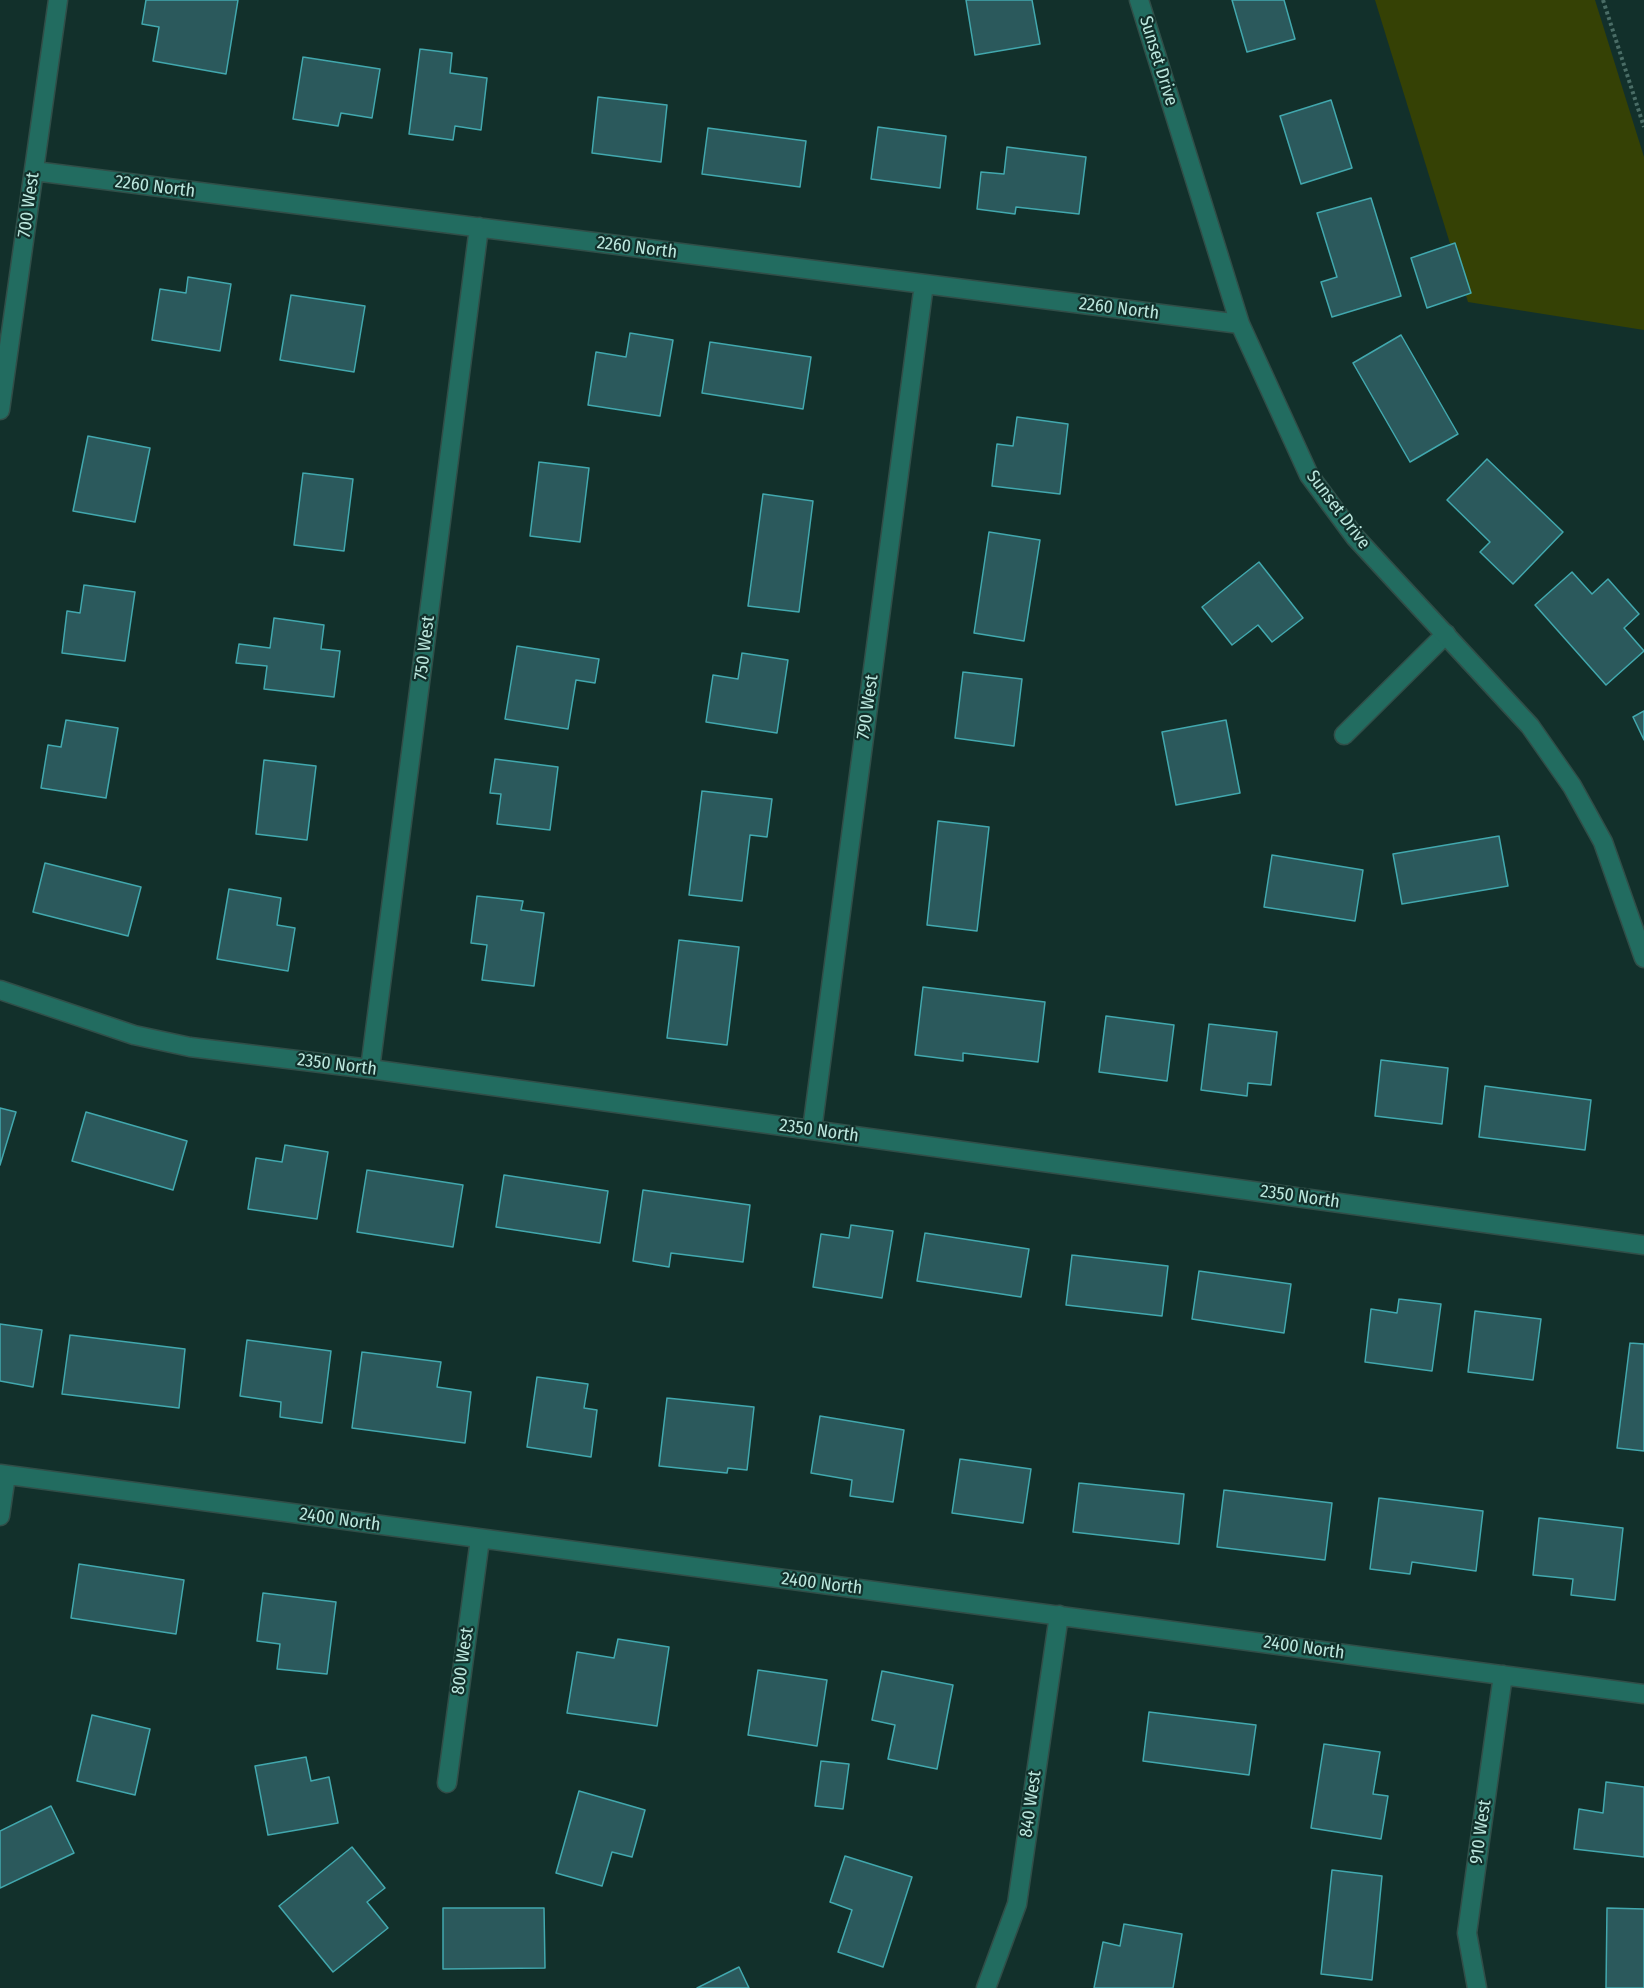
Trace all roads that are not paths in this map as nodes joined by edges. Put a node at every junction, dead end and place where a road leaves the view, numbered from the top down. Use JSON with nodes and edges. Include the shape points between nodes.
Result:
{"nodes":[{"id":1,"x":58,"y":0,"type":"edge"},
{"id":2,"x":1139,"y":0,"type":"edge"},
{"id":3,"x":34,"y":171,"type":"junction"},
{"id":4,"x":479,"y":228,"type":"junction"},
{"id":5,"x":924,"y":284,"type":"junction"},
{"id":6,"x":1240,"y":324,"type":"junction"},
{"id":7,"x":0,"y":410,"type":"edge"},
{"id":8,"x":1446,"y":634,"type":"junction"},
{"id":9,"x":1344,"y":735,"type":"dead end"},
{"id":10,"x":1644,"y":958,"type":"edge"},
{"id":11,"x":0,"y":990,"type":"edge"},
{"id":12,"x":370,"y":1069,"type":"junction"},
{"id":13,"x":812,"y":1130,"type":"junction"},
{"id":14,"x":1644,"y":1245,"type":"edge"},
{"id":15,"x":3,"y":1474,"type":"edge"},
{"id":16,"x":0,"y":1516,"type":"edge"},
{"id":17,"x":480,"y":1539,"type":"junction"},
{"id":18,"x":1059,"y":1615,"type":"junction"},
{"id":19,"x":1503,"y":1675,"type":"junction"},
{"id":20,"x":1644,"y":1694,"type":"edge"},
{"id":21,"x":447,"y":1784,"type":"dead end"},
{"id":22,"x":986,"y":1988,"type":"edge"},
{"id":23,"x":1477,"y":1988,"type":"edge"}],
"edges":[{"from":1,"to":3,"type":"street","name":"700 West"},
{"from":2,"to":6,"type":"street","name":"Sunset Drive"},
{"from":3,"to":4,"type":"street","name":"2260 North"},
{"from":3,"to":7,"type":"street","name":"700 West"},
{"from":4,"to":5,"type":"street","name":"2260 North"},
{"from":4,"to":12,"type":"street","name":"750 West"},
{"from":5,"to":6,"type":"street","name":"2260 North"},
{"from":5,"to":13,"type":"street","name":"790 West"},
{"from":6,"to":8,"type":"street","name":"Sunset Drive","via":[[1309,475],[1355,537]]},
{"from":8,"to":9,"type":"street"},
{"from":8,"to":10,"type":"street","name":"Sunset Drive","via":[[1530,726],[1572,786],[1603,842]]},
{"from":11,"to":12,"type":"street","name":"2350 North","via":[[134,1035],[190,1047]]},
{"from":12,"to":13,"type":"street","name":"2350 North"},
{"from":13,"to":14,"type":"street","name":"2350 North"},
{"from":15,"to":16,"type":"street"},
{"from":15,"to":17,"type":"street","name":"2400 North"},
{"from":17,"to":18,"type":"street","name":"2400 North"},
{"from":17,"to":21,"type":"street","name":"800 West"},
{"from":18,"to":19,"type":"street","name":"2400 North"},
{"from":18,"to":22,"type":"street","name":"840 West","via":[[1017,1904]]},
{"from":19,"to":20,"type":"street","name":"2400 North"},
{"from":19,"to":23,"type":"street","name":"910 West","via":[[1467,1933]]}]}
